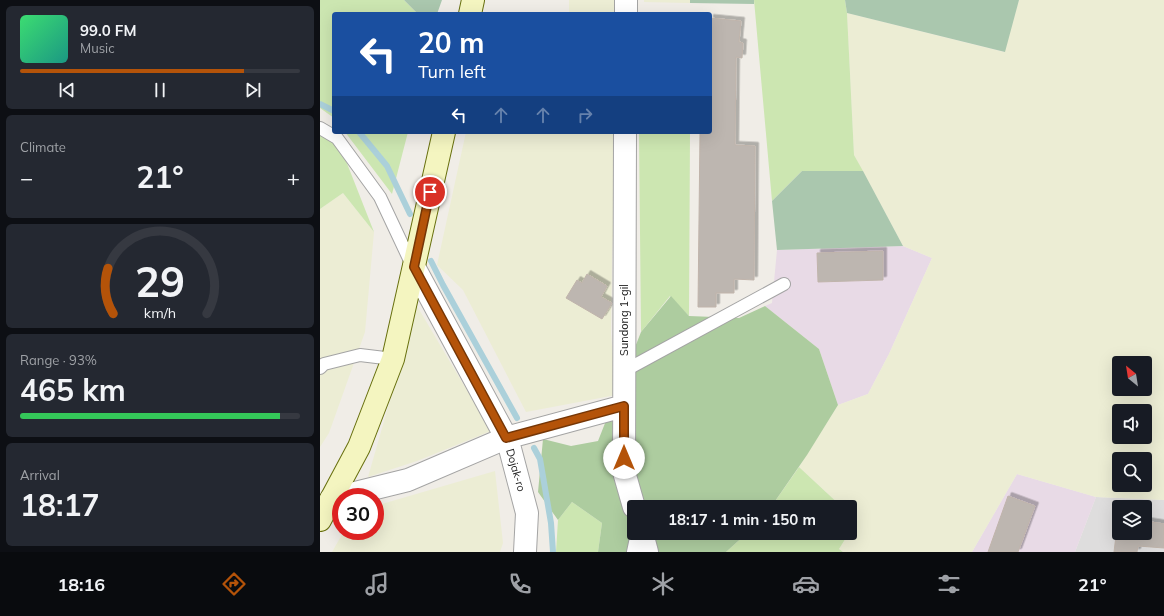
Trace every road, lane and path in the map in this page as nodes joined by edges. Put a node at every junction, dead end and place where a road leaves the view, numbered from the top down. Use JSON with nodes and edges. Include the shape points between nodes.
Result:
{"nodes":[{"id":1,"x":473,"y":0,"type":"edge"},
{"id":2,"x":626,"y":0,"type":"edge"},
{"id":3,"x":470,"y":12,"type":"edge"},
{"id":4,"x":626,"y":12,"type":"edge"},
{"id":5,"x":320,"y":128,"type":"edge"},
{"id":6,"x":444,"y":134,"type":"edge"},
{"id":7,"x":625,"y":134,"type":"edge"},
{"id":8,"x":414,"y":267,"type":"junction"},
{"id":9,"x":784,"y":284,"type":"dead end"},
{"id":10,"x":393,"y":359,"type":"junction"},
{"id":11,"x":320,"y":368,"type":"edge"},
{"id":12,"x":624,"y":371,"type":"junction"},
{"id":13,"x":624,"y":406,"type":"junction"},
{"id":14,"x":506,"y":438,"type":"junction"},
{"id":15,"x":331,"y":500,"type":"junction"},
{"id":16,"x":632,"y":500,"type":"edge"},
{"id":17,"x":320,"y":520,"type":"edge"},
{"id":18,"x":636,"y":540,"type":"edge"},
{"id":19,"x":644,"y":540,"type":"edge"},
{"id":20,"x":525,"y":552,"type":"edge"},
{"id":21,"x":633,"y":552,"type":"edge"},
{"id":22,"x":647,"y":552,"type":"edge"}],
"edges":[{"from":1,"to":3,"type":"street"},
{"from":2,"to":4,"type":"street"},
{"from":5,"to":8,"type":"lane","via":[[338,138],[380,197]]},
{"from":6,"to":8,"type":"street"},
{"from":7,"to":12,"type":"street","name":"Sundong 1-gil"},
{"from":8,"to":10,"type":"street"},
{"from":8,"to":14,"type":"street","name":"Dojak-ro"},
{"from":9,"to":12,"type":"lane"},
{"from":10,"to":11,"type":"lane","via":[[360,355],[324,364]]},
{"from":10,"to":15,"type":"street","via":[[359,446]]},
{"from":12,"to":13,"type":"street","name":"Sundong 1-gil"},
{"from":13,"to":14,"type":"street"},
{"from":13,"to":16,"type":"street","name":"Sundong 1-gil","via":[[624,472]]},
{"from":14,"to":15,"type":"street","via":[[408,480]]},
{"from":14,"to":20,"type":"street","name":"Dojak-ro","via":[[527,513]]},
{"from":15,"to":17,"type":"street"},
{"from":18,"to":21,"type":"lane"},
{"from":19,"to":22,"type":"street"}]}
